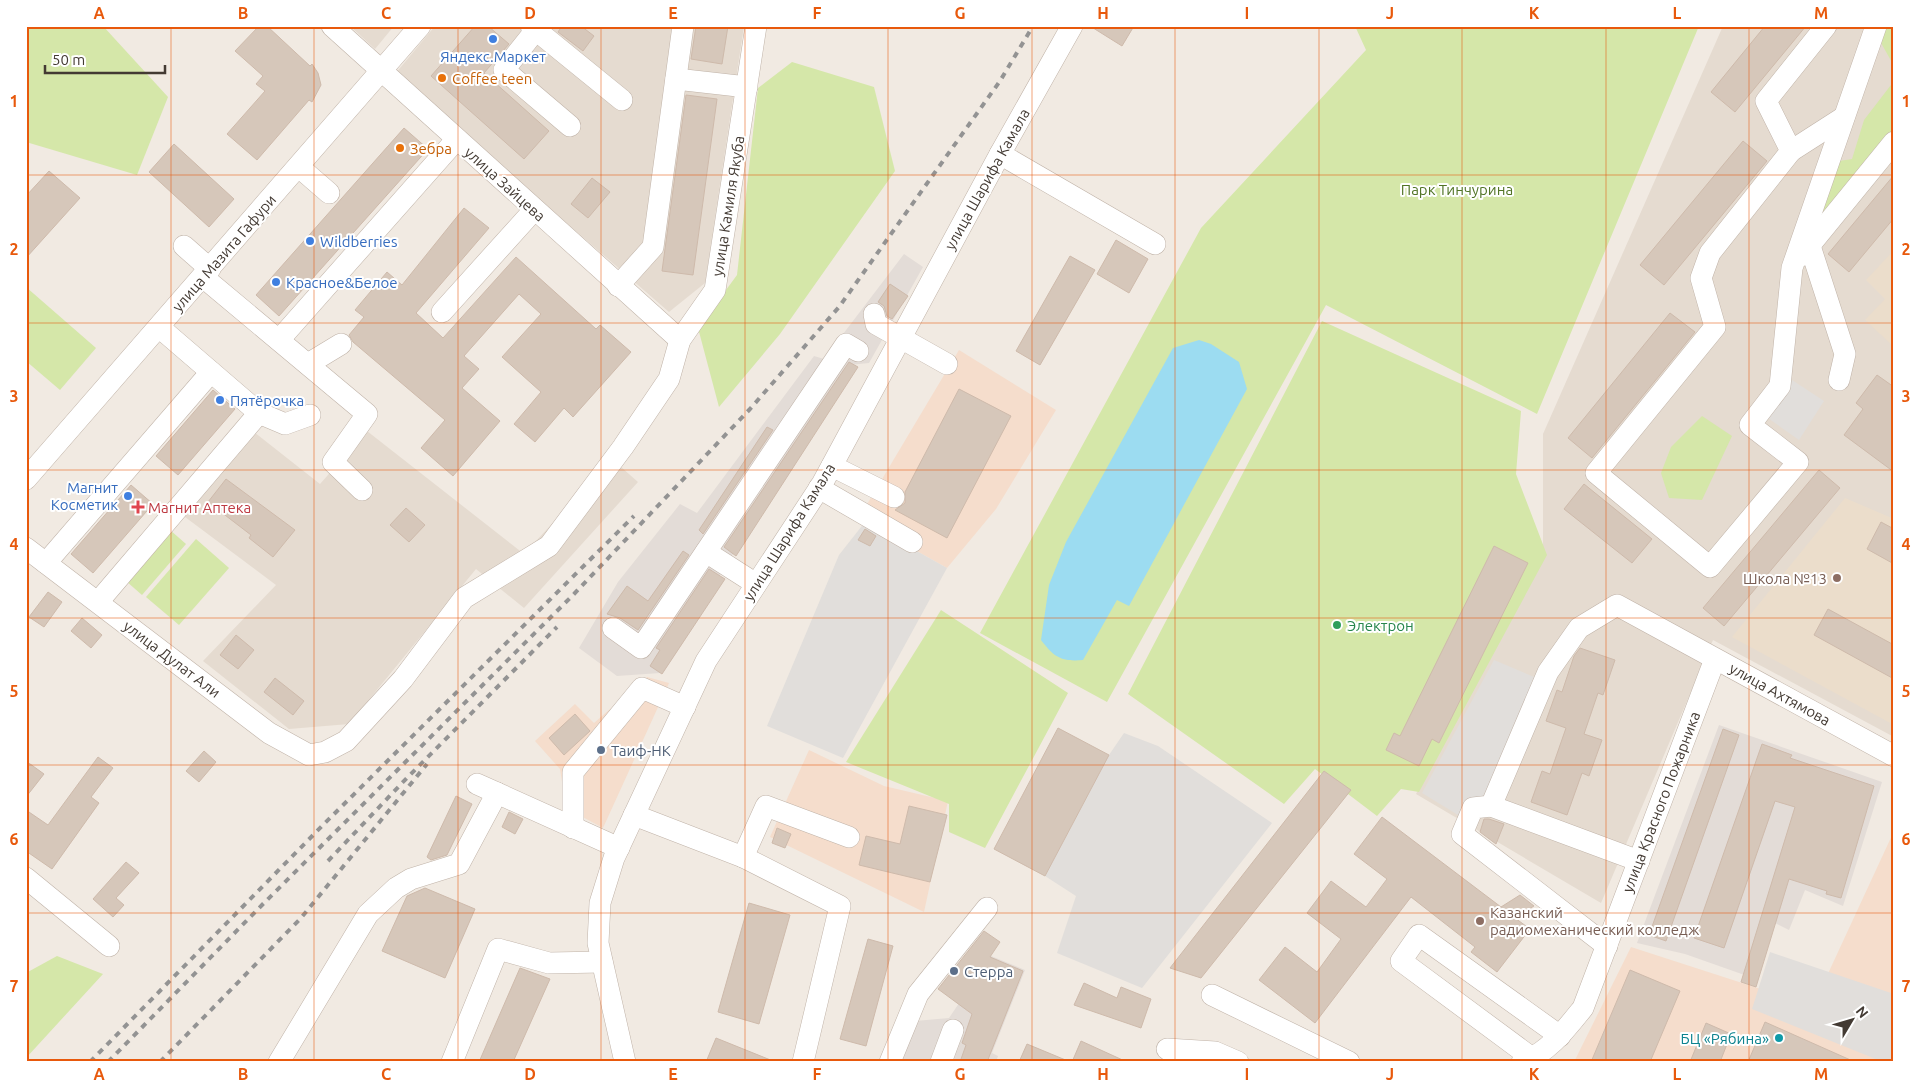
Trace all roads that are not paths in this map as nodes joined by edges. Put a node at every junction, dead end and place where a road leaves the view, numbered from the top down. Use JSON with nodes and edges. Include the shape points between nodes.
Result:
{"nodes":[{"id":1,"x":332,"y":26,"type":"edge"},
{"id":2,"x":420,"y":26,"type":"edge"},
{"id":3,"x":683,"y":26,"type":"edge"},
{"id":4,"x":756,"y":26,"type":"edge"},
{"id":5,"x":1072,"y":26,"type":"edge"},
{"id":6,"x":1826,"y":26,"type":"edge"},
{"id":7,"x":1876,"y":26,"type":"edge"},
{"id":8,"x":535,"y":28,"type":"edge"},
{"id":9,"x":381,"y":73,"type":"junction"},
{"id":10,"x":676,"y":79,"type":"junction"},
{"id":11,"x":746,"y":87,"type":"junction"},
{"id":12,"x":622,"y":100,"type":"dead end"},
{"id":13,"x":1844,"y":117,"type":"junction"},
{"id":14,"x":570,"y":126,"type":"dead end"},
{"id":15,"x":456,"y":140,"type":"junction"},
{"id":16,"x":1894,"y":142,"type":"edge"},
{"id":17,"x":1792,"y":151,"type":"junction"},
{"id":18,"x":1000,"y":154,"type":"junction"},
{"id":19,"x":298,"y":167,"type":"junction"},
{"id":20,"x":328,"y":193,"type":"dead end"},
{"id":21,"x":534,"y":210,"type":"junction"},
{"id":22,"x":1156,"y":244,"type":"dead end"},
{"id":23,"x":184,"y":246,"type":"dead end"},
{"id":24,"x":1810,"y":246,"type":"junction"},
{"id":25,"x":1792,"y":268,"type":"junction"},
{"id":26,"x":207,"y":273,"type":"junction"},
{"id":27,"x":618,"y":286,"type":"junction"},
{"id":28,"x":442,"y":312,"type":"dead end"},
{"id":29,"x":874,"y":314,"type":"dead end"},
{"id":30,"x":159,"y":327,"type":"junction"},
{"id":31,"x":901,"y":339,"type":"junction"},
{"id":32,"x":279,"y":340,"type":"junction"},
{"id":33,"x":680,"y":340,"type":"junction"},
{"id":34,"x":341,"y":344,"type":"dead end"},
{"id":35,"x":858,"y":351,"type":"dead end"},
{"id":36,"x":308,"y":364,"type":"junction"},
{"id":37,"x":947,"y":364,"type":"dead end"},
{"id":38,"x":211,"y":372,"type":"junction"},
{"id":39,"x":1839,"y":380,"type":"dead end"},
{"id":40,"x":259,"y":413,"type":"junction"},
{"id":41,"x":310,"y":415,"type":"dead end"},
{"id":42,"x":832,"y":466,"type":"junction"},
{"id":43,"x":26,"y":480,"type":"edge"},
{"id":44,"x":819,"y":488,"type":"junction"},
{"id":45,"x":362,"y":490,"type":"dead end"},
{"id":46,"x":894,"y":497,"type":"dead end"},
{"id":47,"x":912,"y":542,"type":"dead end"},
{"id":48,"x":26,"y":548,"type":"edge"},
{"id":49,"x":706,"y":552,"type":"junction"},
{"id":50,"x":46,"y":563,"type":"junction"},
{"id":51,"x":756,"y":584,"type":"junction"},
{"id":52,"x":98,"y":602,"type":"junction"},
{"id":53,"x":613,"y":628,"type":"dead end"},
{"id":54,"x":1715,"y":659,"type":"junction"},
{"id":55,"x":685,"y":707,"type":"junction"},
{"id":56,"x":325,"y":752,"type":"joint"},
{"id":57,"x":1894,"y":756,"type":"edge"},
{"id":58,"x":477,"y":784,"type":"dead end"},
{"id":59,"x":497,"y":793,"type":"junction"},
{"id":60,"x":1491,"y":806,"type":"junction"},
{"id":61,"x":634,"y":815,"type":"junction"},
{"id":62,"x":573,"y":828,"type":"junction"},
{"id":63,"x":849,"y":837,"type":"dead end"},
{"id":64,"x":618,"y":848,"type":"junction"},
{"id":65,"x":743,"y":857,"type":"junction"},
{"id":66,"x":1639,"y":860,"type":"junction"},
{"id":67,"x":26,"y":878,"type":"edge"},
{"id":68,"x":987,"y":908,"type":"dead end"},
{"id":69,"x":109,"y":946,"type":"dead end"},
{"id":70,"x":1607,"y":946,"type":"junction"},
{"id":71,"x":602,"y":962,"type":"junction"},
{"id":72,"x":1212,"y":994,"type":"dead end"},
{"id":73,"x":954,"y":1030,"type":"dead end"},
{"id":74,"x":1560,"y":1036,"type":"junction"},
{"id":75,"x":1167,"y":1049,"type":"dead end"},
{"id":76,"x":1527,"y":1060,"type":"edge"},
{"id":77,"x":279,"y":1062,"type":"edge"},
{"id":78,"x":452,"y":1062,"type":"edge"},
{"id":79,"x":625,"y":1062,"type":"edge"},
{"id":80,"x":803,"y":1062,"type":"edge"},
{"id":81,"x":890,"y":1062,"type":"edge"},
{"id":82,"x":941,"y":1062,"type":"edge"},
{"id":83,"x":1238,"y":1062,"type":"edge"},
{"id":84,"x":1350,"y":1062,"type":"edge"}],
"edges":[{"from":1,"to":9,"type":"street","name":"улица Зайцева"},
{"from":2,"to":9,"type":"street","name":"улица Мазита Гафури"},
{"from":3,"to":10,"type":"street"},
{"from":4,"to":11,"type":"street","name":"улица Камиля Якуба"},
{"from":5,"to":18,"type":"street","name":"улица Шарифа Камала"},
{"from":6,"to":17,"type":"street","via":[[1766,101]]},
{"from":7,"to":13,"type":"street"},
{"from":8,"to":12,"type":"street"},
{"from":8,"to":14,"type":"street","via":[[504,70]]},
{"from":9,"to":15,"type":"street","name":"улица Зайцева"},
{"from":9,"to":19,"type":"street","name":"улица Мазита Гафури"},
{"from":10,"to":11,"type":"street"},
{"from":10,"to":27,"type":"street","via":[[653,247]]},
{"from":11,"to":33,"type":"street","name":"улица Камиля Якуба","via":[[715,290]]},
{"from":13,"to":17,"type":"street"},
{"from":13,"to":25,"type":"street"},
{"from":15,"to":21,"type":"street","name":"улица Зайцева"},
{"from":15,"to":32,"type":"street"},
{"from":16,"to":24,"type":"street"},
{"from":17,"to":25,"type":"street","via":[[1710,253],[1701,278],[1715,328],[1596,473],[1710,567],[1798,462],[1750,426],[1780,386]]},
{"from":18,"to":22,"type":"street"},
{"from":18,"to":31,"type":"street","name":"улица Шарифа Камала"},
{"from":19,"to":20,"type":"street"},
{"from":19,"to":26,"type":"street","name":"улица Мазита Гафури"},
{"from":21,"to":27,"type":"street","name":"улица Зайцева"},
{"from":21,"to":28,"type":"street"},
{"from":23,"to":26,"type":"street"},
{"from":24,"to":25,"type":"street"},
{"from":24,"to":39,"type":"street","via":[[1845,354]]},
{"from":26,"to":30,"type":"street","name":"улица Мазита Гафури"},
{"from":26,"to":32,"type":"street"},
{"from":27,"to":33,"type":"street","name":"улица Зайцева"},
{"from":29,"to":31,"type":"street","via":[[876,324]]},
{"from":30,"to":38,"type":"street"},
{"from":30,"to":43,"type":"street","name":"улица Мазита Гафури"},
{"from":31,"to":37,"type":"street"},
{"from":31,"to":42,"type":"street","name":"улица Шарифа Камала"},
{"from":32,"to":36,"type":"street"},
{"from":33,"to":56,"type":"street","name":"улица Камиля Якуба","via":[[669,379],[550,546],[464,598],[403,679],[346,741]]},
{"from":34,"to":36,"type":"street"},
{"from":35,"to":49,"type":"street","via":[[846,344]]},
{"from":36,"to":45,"type":"street","via":[[367,414],[333,462]]},
{"from":38,"to":40,"type":"street"},
{"from":38,"to":50,"type":"street"},
{"from":40,"to":41,"type":"street","via":[[285,424]]},
{"from":40,"to":52,"type":"street"},
{"from":42,"to":44,"type":"street","name":"улица Шарифа Камала"},
{"from":42,"to":46,"type":"street"},
{"from":44,"to":47,"type":"street"},
{"from":44,"to":51,"type":"street","name":"улица Шарифа Камала"},
{"from":48,"to":50,"type":"street","name":"улица Дулат Али"},
{"from":49,"to":51,"type":"street"},
{"from":49,"to":53,"type":"street","via":[[641,648]]},
{"from":50,"to":52,"type":"street","name":"улица Дулат Али"},
{"from":51,"to":55,"type":"street","name":"улица Шарифа Камала","via":[[706,661]]},
{"from":52,"to":56,"type":"street","name":"улица Дулат Али","via":[[269,733],[309,755]]},
{"from":54,"to":57,"type":"street","name":"улица Ахтямова"},
{"from":54,"to":60,"type":"street","name":"улица Ахтямова","via":[[1617,605],[1579,628],[1548,672]]},
{"from":54,"to":66,"type":"street","name":"улица Красного Пожарника"},
{"from":55,"to":61,"type":"street","name":"улица Шарифа Камала"},
{"from":55,"to":62,"type":"street","via":[[642,688],[573,772]]},
{"from":58,"to":59,"type":"street"},
{"from":59,"to":62,"type":"street"},
{"from":59,"to":77,"type":"street","via":[[459,864],[411,879],[368,914]]},
{"from":60,"to":66,"type":"street"},
{"from":60,"to":70,"type":"street","via":[[1473,808],[1462,834]]},
{"from":61,"to":64,"type":"street","name":"улица Шарифа Камала"},
{"from":61,"to":65,"type":"street"},
{"from":62,"to":64,"type":"street"},
{"from":63,"to":65,"type":"street","via":[[766,806]]},
{"from":64,"to":71,"type":"street","name":"улица Шарифа Камала","via":[[600,903],[598,943]]},
{"from":65,"to":80,"type":"street","via":[[840,906]]},
{"from":66,"to":70,"type":"street","name":"улица Красного Пожарника"},
{"from":67,"to":69,"type":"street"},
{"from":68,"to":81,"type":"street","via":[[918,994]]},
{"from":70,"to":74,"type":"street","name":"улица Красного Пожарника","via":[[1583,1008]]},
{"from":71,"to":78,"type":"street","via":[[549,964],[498,949]]},
{"from":71,"to":79,"type":"street","name":"улица Шарифа Камала"},
{"from":72,"to":84,"type":"street"},
{"from":73,"to":82,"type":"street"},
{"from":74,"to":76,"type":"street","name":"улица Красного Пожарника"},
{"from":74,"to":76,"type":"street","via":[[1419,935],[1401,961]]},
{"from":75,"to":83,"type":"street","via":[[1215,1052]]}]}
